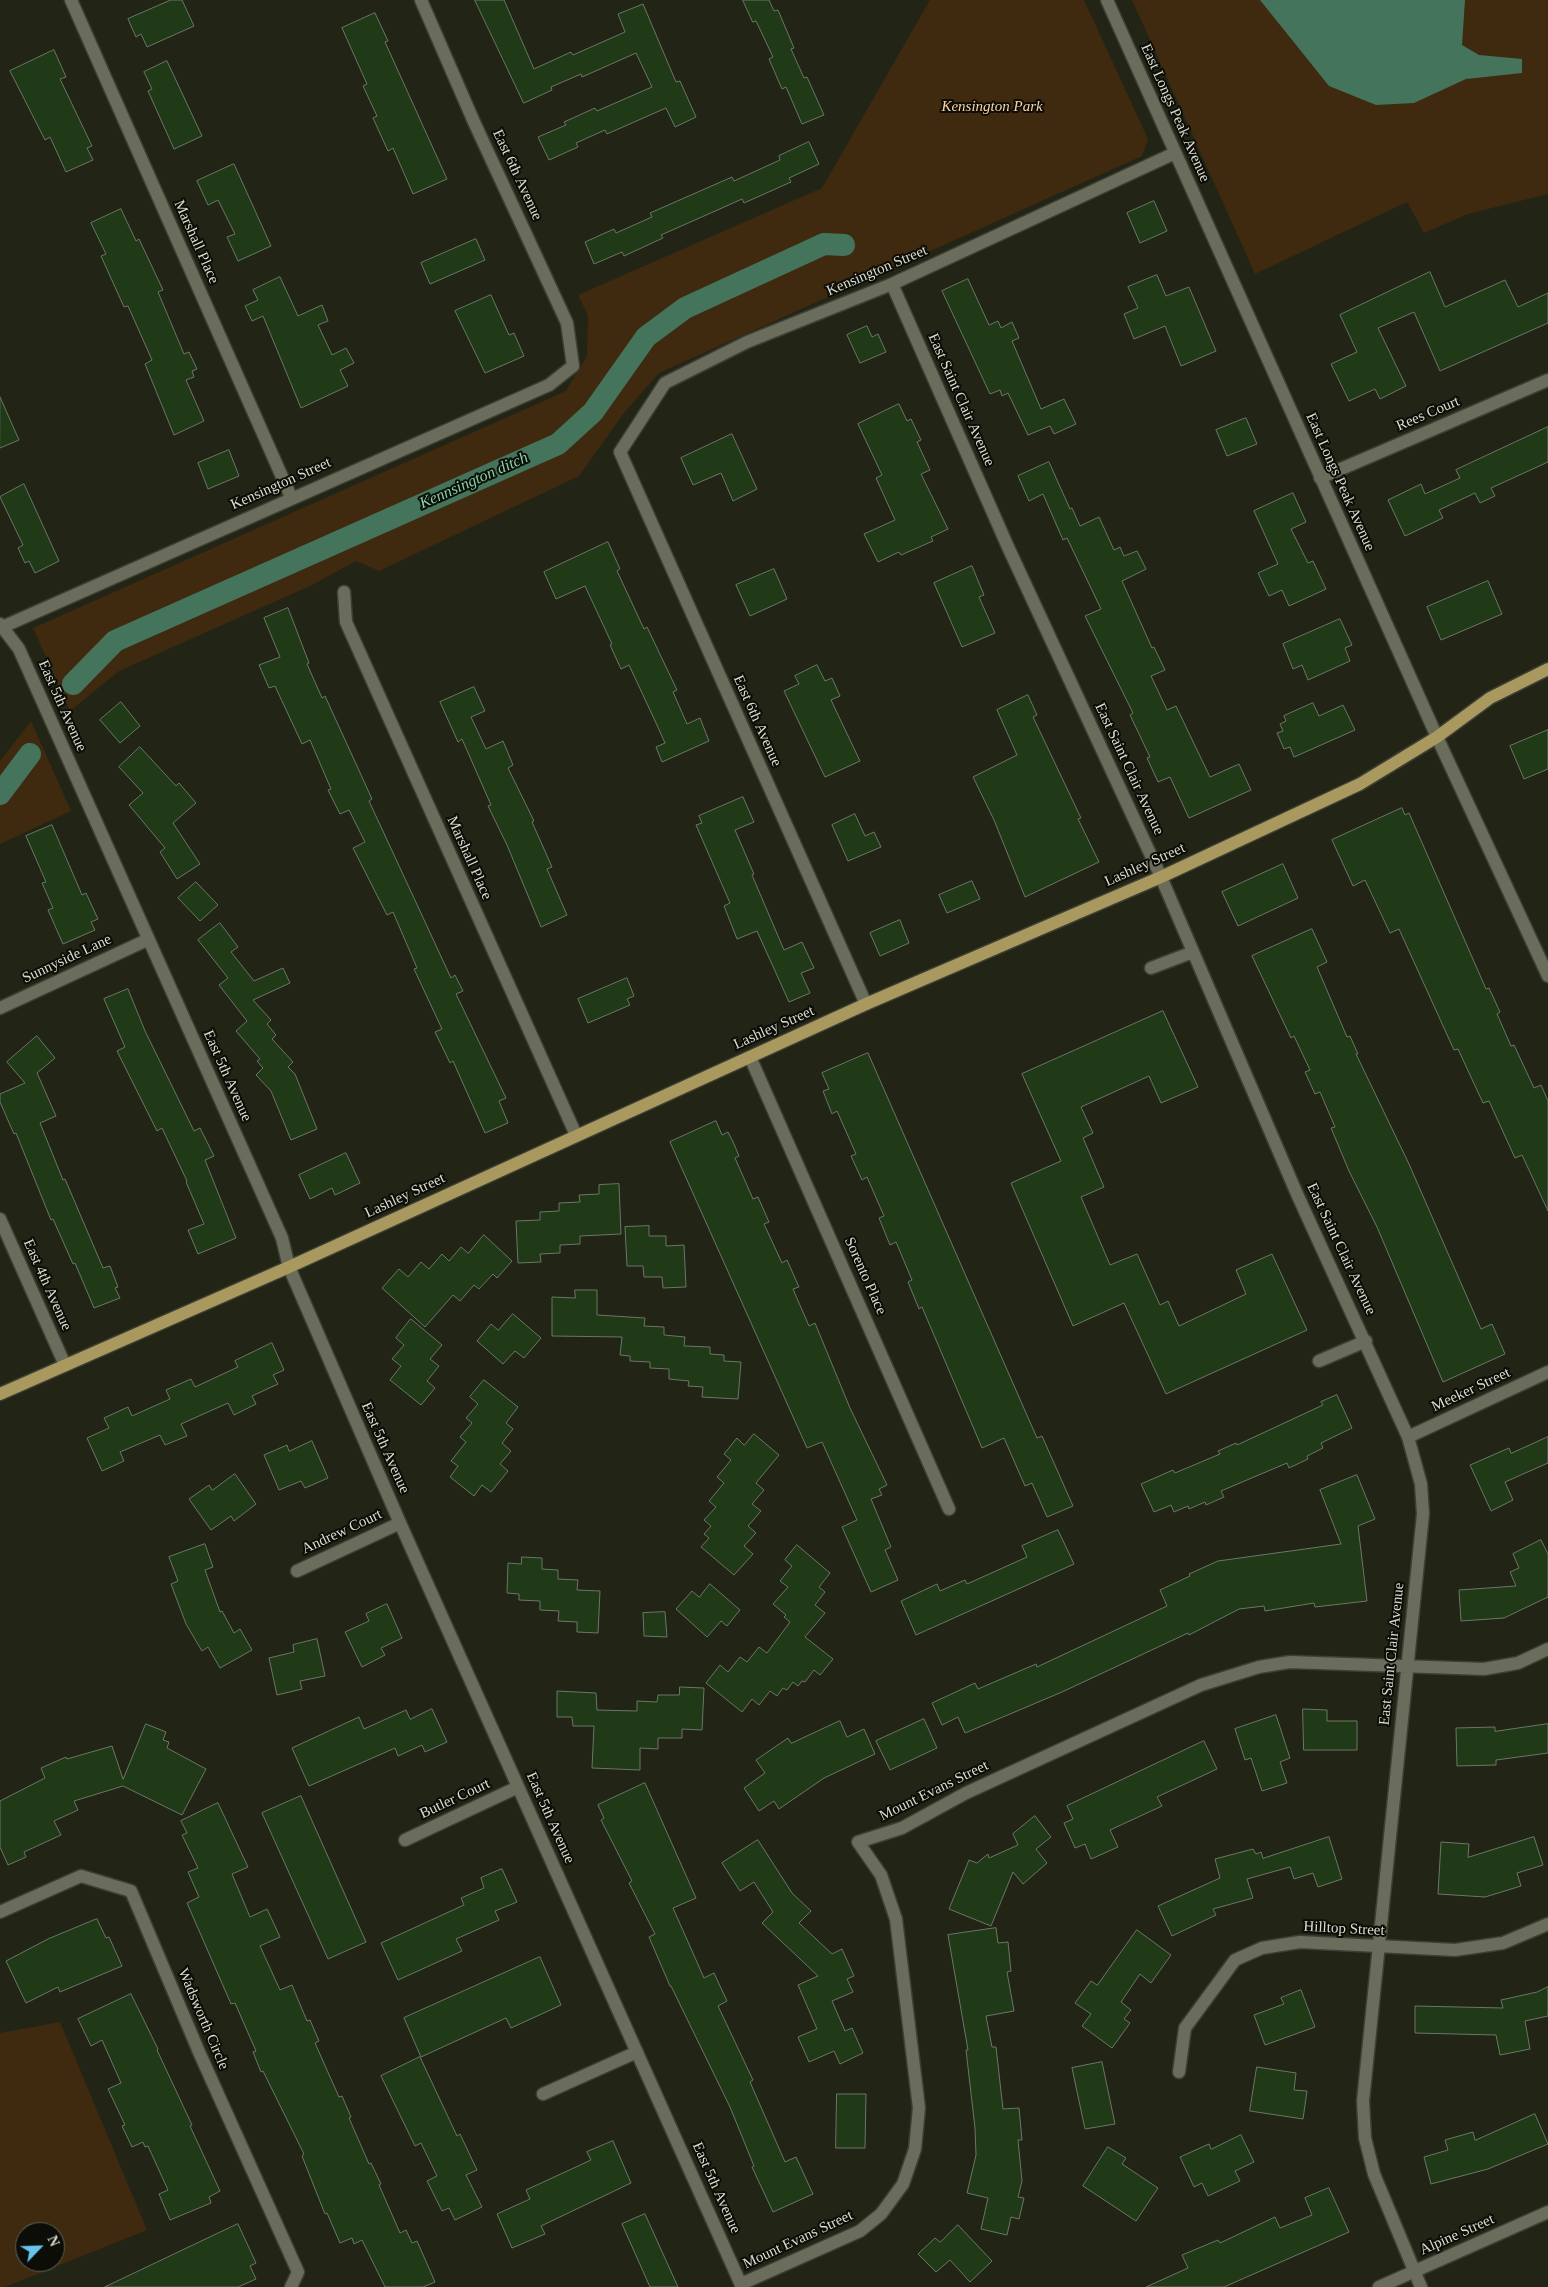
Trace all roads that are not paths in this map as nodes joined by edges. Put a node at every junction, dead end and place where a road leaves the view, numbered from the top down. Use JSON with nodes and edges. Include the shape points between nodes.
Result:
{"nodes":[{"id":1,"x":71,"y":0,"type":"edge"},
{"id":2,"x":421,"y":0,"type":"edge"},
{"id":3,"x":1107,"y":0,"type":"edge"},
{"id":4,"x":1175,"y":153,"type":"junction"},
{"id":5,"x":892,"y":284,"type":"junction"},
{"id":6,"x":574,"y":366,"type":"joint"},
{"id":7,"x":1548,"y":380,"type":"edge"},
{"id":8,"x":620,"y":452,"type":"joint"},
{"id":9,"x":1320,"y":478,"type":"junction"},
{"id":10,"x":291,"y":497,"type":"junction"},
{"id":11,"x":344,"y":592,"type":"dead end"},
{"id":12,"x":1,"y":626,"type":"edge"},
{"id":13,"x":1548,"y":669,"type":"edge"},
{"id":14,"x":1437,"y":737,"type":"junction"},
{"id":15,"x":1160,"y":877,"type":"junction"},
{"id":16,"x":147,"y":940,"type":"junction"},
{"id":17,"x":1193,"y":952,"type":"junction"},
{"id":18,"x":1151,"y":968,"type":"dead end"},
{"id":19,"x":1548,"y":976,"type":"edge"},
{"id":20,"x":866,"y":1004,"type":"junction"},
{"id":21,"x":0,"y":1008,"type":"edge"},
{"id":22,"x":750,"y":1057,"type":"junction"},
{"id":23,"x":576,"y":1135,"type":"junction"},
{"id":24,"x":0,"y":1219,"type":"edge"},
{"id":25,"x":289,"y":1267,"type":"junction"},
{"id":26,"x":1366,"y":1341,"type":"junction"},
{"id":27,"x":1319,"y":1361,"type":"dead end"},
{"id":28,"x":65,"y":1365,"type":"junction"},
{"id":29,"x":1548,"y":1372,"type":"edge"},
{"id":30,"x":0,"y":1394,"type":"edge"},
{"id":31,"x":1408,"y":1437,"type":"junction"},
{"id":32,"x":949,"y":1509,"type":"dead end"},
{"id":33,"x":400,"y":1523,"type":"junction"},
{"id":34,"x":297,"y":1571,"type":"dead end"},
{"id":35,"x":1548,"y":1650,"type":"edge"},
{"id":36,"x":1408,"y":1665,"type":"junction"},
{"id":37,"x":518,"y":1786,"type":"junction"},
{"id":38,"x":405,"y":1840,"type":"dead end"},
{"id":39,"x":0,"y":1912,"type":"edge"},
{"id":40,"x":1548,"y":1924,"type":"edge"},
{"id":41,"x":1378,"y":1946,"type":"junction"},
{"id":42,"x":636,"y":2052,"type":"junction"},
{"id":43,"x":1179,"y":2072,"type":"dead end"},
{"id":44,"x":543,"y":2094,"type":"dead end"},
{"id":45,"x":1548,"y":2212,"type":"edge"},
{"id":46,"x":1414,"y":2271,"type":"junction"},
{"id":47,"x":742,"y":2286,"type":"edge"},
{"id":48,"x":291,"y":2287,"type":"edge"},
{"id":49,"x":1379,"y":2287,"type":"edge"},
{"id":50,"x":1422,"y":2287,"type":"edge"}],
"edges":[{"from":1,"to":10,"type":"street","name":"Marshall Place"},
{"from":2,"to":6,"type":"street","name":"East 6th Avenue","via":[[567,323]]},
{"from":3,"to":4,"type":"street","name":"East Longs Peak Avenue"},
{"from":4,"to":5,"type":"street","name":"Kensington Street"},
{"from":4,"to":9,"type":"street","name":"East Longs Peak Avenue"},
{"from":5,"to":8,"type":"street","name":"Kensington Street","via":[[747,342],[665,384]]},
{"from":5,"to":15,"type":"street","name":"East Saint Clair Avenue","via":[[1008,547]]},
{"from":6,"to":10,"type":"street","name":"Kensington Street","via":[[549,384]]},
{"from":7,"to":9,"type":"street","name":"Rees Court"},
{"from":8,"to":20,"type":"street","name":"East 6th Avenue"},
{"from":9,"to":14,"type":"street","name":"East Longs Peak Avenue"},
{"from":10,"to":12,"type":"street","name":"Kensington Street"},
{"from":11,"to":23,"type":"street","name":"Marshall Place","via":[[346,622]]},
{"from":12,"to":16,"type":"street","name":"East 5th Avenue","via":[[19,649]]},
{"from":13,"to":14,"type":"main road","name":"Lashley Street","via":[[1490,698]]},
{"from":14,"to":15,"type":"main road","name":"Lashley Street","via":[[1360,784]]},
{"from":14,"to":19,"type":"street","name":"East Longs Peak Avenue"},
{"from":15,"to":17,"type":"street","name":"East Saint Clair Avenue"},
{"from":15,"to":20,"type":"main road","name":"Lashley Street"},
{"from":16,"to":21,"type":"street","name":"Sunnyside Lane"},
{"from":16,"to":25,"type":"street","name":"East 5th Avenue","via":[[282,1238]]},
{"from":17,"to":18,"type":"street"},
{"from":17,"to":26,"type":"street","name":"East Saint Clair Avenue","via":[[1297,1194]]},
{"from":20,"to":22,"type":"main road","name":"Lashley Street"},
{"from":22,"to":23,"type":"main road","name":"Lashley Street"},
{"from":22,"to":32,"type":"street","name":"Sorento Place"},
{"from":23,"to":25,"type":"main road","name":"Lashley Street"},
{"from":24,"to":28,"type":"street","name":"East 4th Avenue"},
{"from":25,"to":28,"type":"main road","name":"Lashley Street"},
{"from":25,"to":33,"type":"street","name":"East 5th Avenue"},
{"from":26,"to":27,"type":"street"},
{"from":26,"to":31,"type":"street","name":"East Saint Clair Avenue"},
{"from":28,"to":30,"type":"main road","name":"Lashley Street"},
{"from":29,"to":31,"type":"street","name":"Meeker Street"},
{"from":31,"to":36,"type":"street","name":"East Saint Clair Avenue","via":[[1421,1484],[1423,1514]]},
{"from":33,"to":34,"type":"street","name":"Andrew Court"},
{"from":33,"to":37,"type":"street","name":"East 5th Avenue"},
{"from":35,"to":36,"type":"street","name":"Mount Evans Street","via":[[1518,1663],[1484,1669]]},
{"from":36,"to":41,"type":"street","name":"East Saint Clair Avenue"},
{"from":36,"to":47,"type":"street","name":"Mount Evans Street","via":[[1290,1662],[1259,1667],[1201,1685],[966,1793],[902,1828],[858,1842],[881,1875],[896,1919],[920,2108],[915,2149],[903,2184],[881,2214],[860,2230]]},
{"from":37,"to":38,"type":"street","name":"Butler Court"},
{"from":37,"to":42,"type":"street","name":"East 5th Avenue"},
{"from":39,"to":48,"type":"street","name":"Wadsworth Circle","via":[[81,1876],[130,1891],[298,2272]]},
{"from":40,"to":41,"type":"street","name":"Hilltop Street","via":[[1503,1944],[1455,1950]]},
{"from":41,"to":43,"type":"street","name":"Hilltop Street","via":[[1300,1942],[1262,1948],[1236,1960],[1185,2028]]},
{"from":41,"to":46,"type":"street","name":"East Saint Clair Avenue","via":[[1363,2101],[1365,2138],[1374,2174]]},
{"from":42,"to":44,"type":"street"},
{"from":42,"to":47,"type":"street","name":"East 5th Avenue"},
{"from":45,"to":46,"type":"street","name":"Alpine Street"},
{"from":46,"to":49,"type":"street","name":"Alpine Street"},
{"from":46,"to":50,"type":"street","name":"East Saint Clair Avenue"}]}
